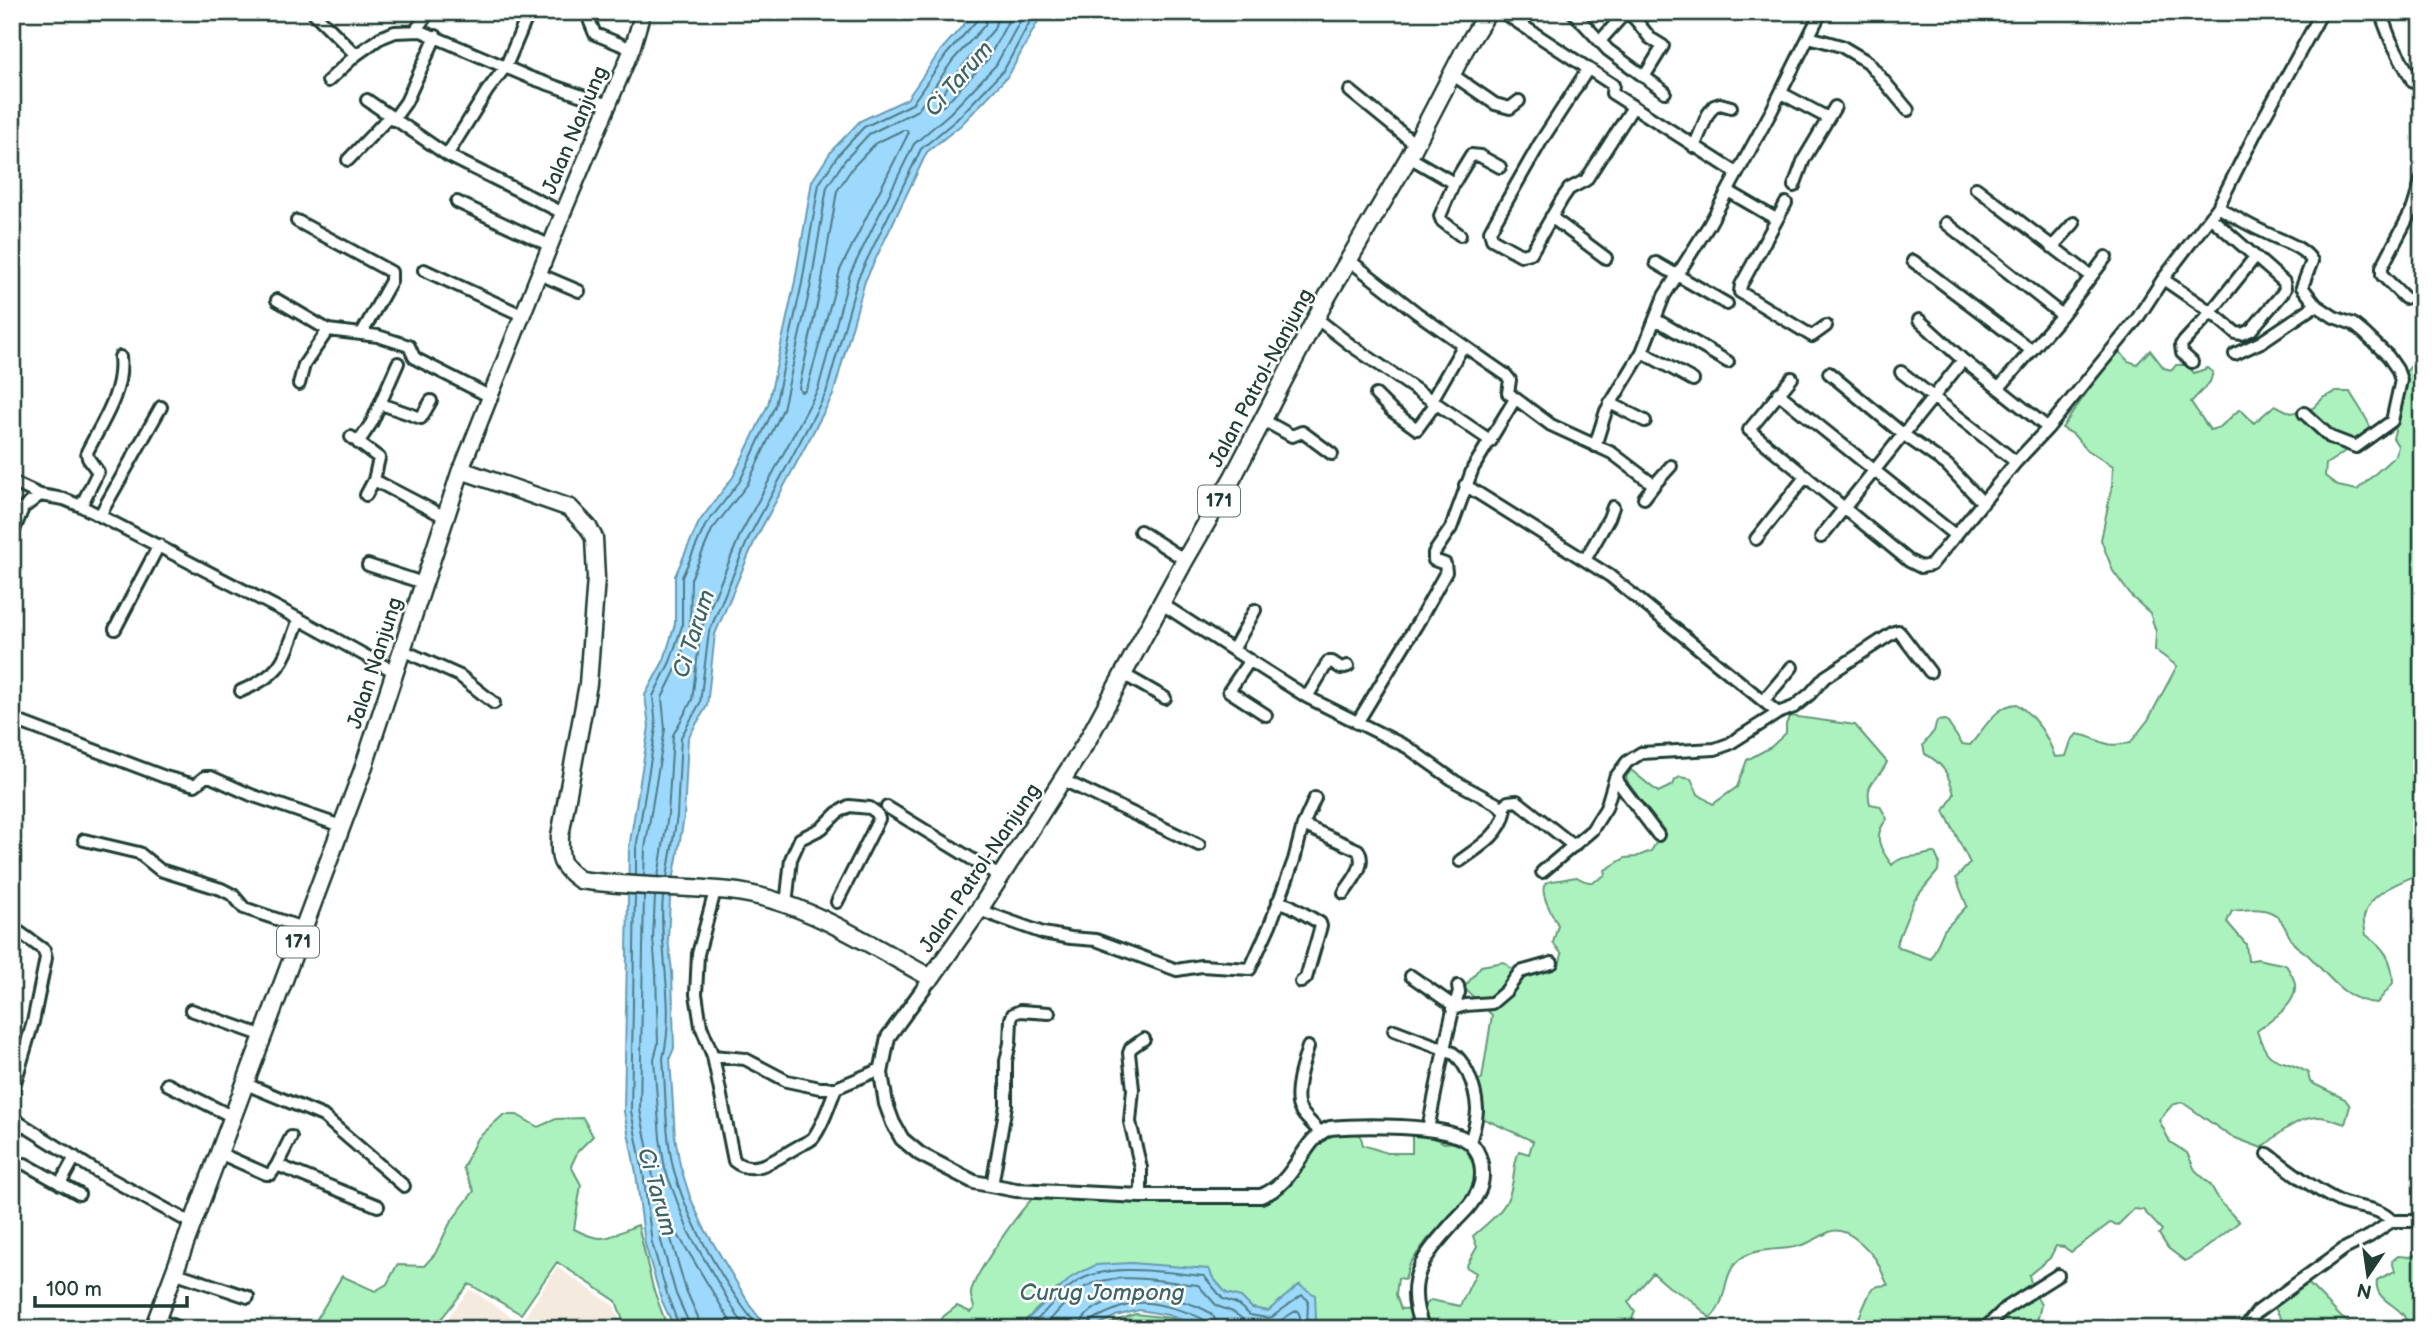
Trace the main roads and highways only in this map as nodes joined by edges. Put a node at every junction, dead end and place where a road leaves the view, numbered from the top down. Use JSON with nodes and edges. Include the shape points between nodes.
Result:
{"nodes":[{"id":1,"x":643,"y":12,"type":"edge"},
{"id":2,"x":1488,"y":12,"type":"edge"},
{"id":3,"x":461,"y":470,"type":"junction"},
{"id":4,"x":155,"y":1324,"type":"edge"}],
"edges":[{"from":1,"to":3,"type":"main road","name":"Jalan Nanjung","number":"171"},
{"from":2,"to":3,"type":"main road","name":"Jalan Patrol-Nanjung","number":"171","via":[[1087,741],[931,978],[786,905],[731,891],[580,880],[567,871],[559,854],[560,836],[588,684],[596,578],[594,538],[569,508]]},
{"from":3,"to":4,"type":"main road","name":"Jalan Nanjung","number":"171","via":[[341,826]]}]}
